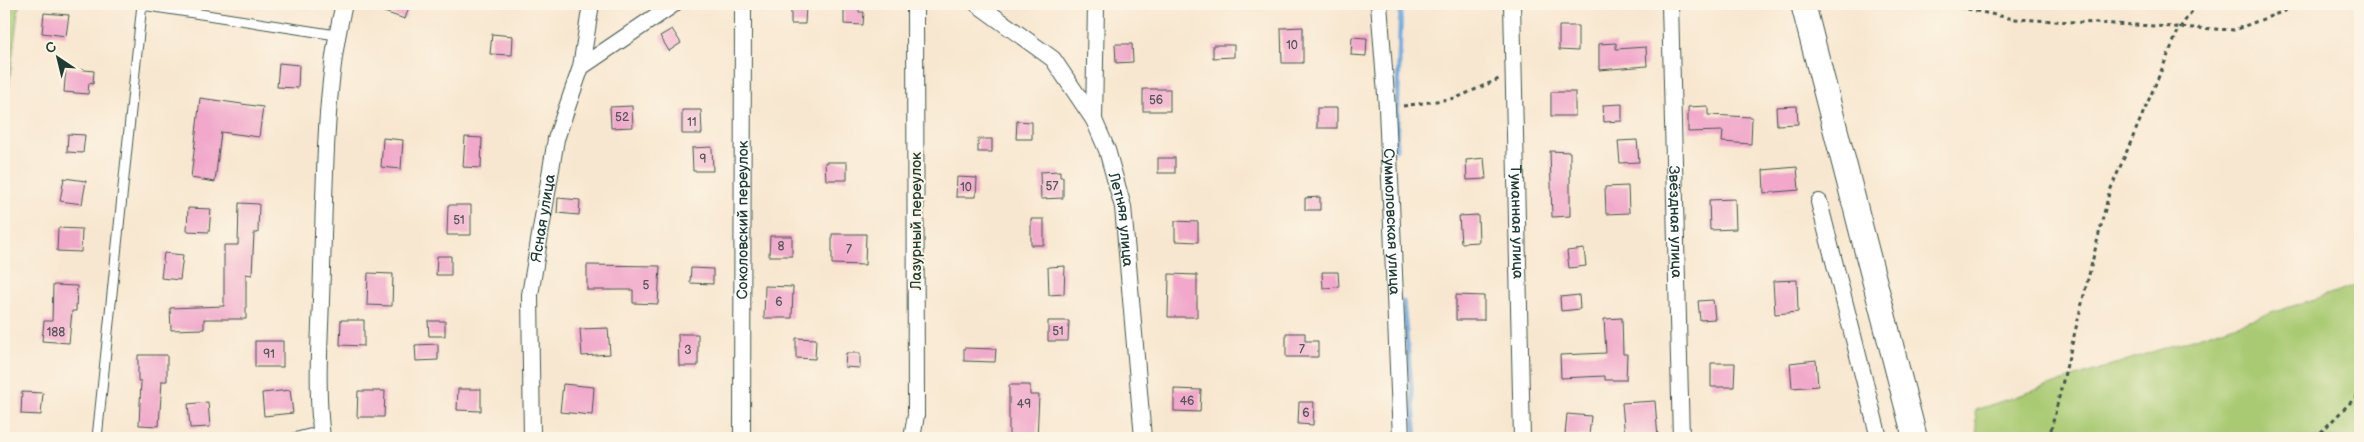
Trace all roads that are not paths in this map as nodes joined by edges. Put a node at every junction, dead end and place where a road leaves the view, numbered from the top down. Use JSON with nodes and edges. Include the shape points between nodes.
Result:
{"nodes":[{"id":1,"x":142,"y":4,"type":"edge"},
{"id":2,"x":344,"y":4,"type":"edge"},
{"id":3,"x":591,"y":4,"type":"edge"},
{"id":4,"x":674,"y":4,"type":"edge"},
{"id":5,"x":742,"y":4,"type":"edge"},
{"id":6,"x":915,"y":4,"type":"edge"},
{"id":7,"x":977,"y":4,"type":"edge"},
{"id":8,"x":1096,"y":4,"type":"edge"},
{"id":9,"x":1379,"y":4,"type":"edge"},
{"id":10,"x":1512,"y":4,"type":"edge"},
{"id":11,"x":1670,"y":4,"type":"edge"},
{"id":12,"x":1803,"y":4,"type":"edge"},
{"id":13,"x":336,"y":35,"type":"junction"},
{"id":14,"x":581,"y":66,"type":"junction"},
{"id":15,"x":1094,"y":120,"type":"junction"},
{"id":16,"x":1820,"y":202,"type":"dead end"},
{"id":17,"x":321,"y":435,"type":"edge"},
{"id":18,"x":97,"y":438,"type":"edge"},
{"id":19,"x":293,"y":438,"type":"edge"},
{"id":20,"x":532,"y":438,"type":"edge"},
{"id":21,"x":742,"y":438,"type":"edge"},
{"id":22,"x":912,"y":438,"type":"edge"},
{"id":23,"x":1143,"y":438,"type":"edge"},
{"id":24,"x":1401,"y":438,"type":"edge"},
{"id":25,"x":1522,"y":438,"type":"edge"},
{"id":26,"x":1681,"y":438,"type":"edge"},
{"id":27,"x":1879,"y":438,"type":"edge"},
{"id":28,"x":1915,"y":438,"type":"edge"}],
"edges":[{"from":1,"to":13,"type":"lane"},
{"from":1,"to":18,"type":"lane"},
{"from":2,"to":13,"type":"street"},
{"from":3,"to":14,"type":"street","name":"Ясная улица"},
{"from":4,"to":14,"type":"street"},
{"from":5,"to":21,"type":"street","name":"Соколовский переулок"},
{"from":6,"to":22,"type":"street","name":"Лазурный переулок","via":[[916,415]]},
{"from":7,"to":15,"type":"street","via":[[1052,59]]},
{"from":8,"to":15,"type":"street","name":"Летняя улица"},
{"from":9,"to":24,"type":"street","name":"Суммоловская улица","via":[[1387,108]]},
{"from":10,"to":25,"type":"street","name":"Туманная улица"},
{"from":11,"to":26,"type":"street","name":"Звёздная улица"},
{"from":12,"to":28,"type":"main road"},
{"from":13,"to":17,"type":"street","via":[[324,205]]},
{"from":14,"to":20,"type":"street","name":"Ясная улица","via":[[556,139],[530,295]]},
{"from":15,"to":23,"type":"street","name":"Летняя улица","via":[[1107,150],[1123,207]]},
{"from":16,"to":27,"type":"street"},
{"from":17,"to":19,"type":"lane"}]}
